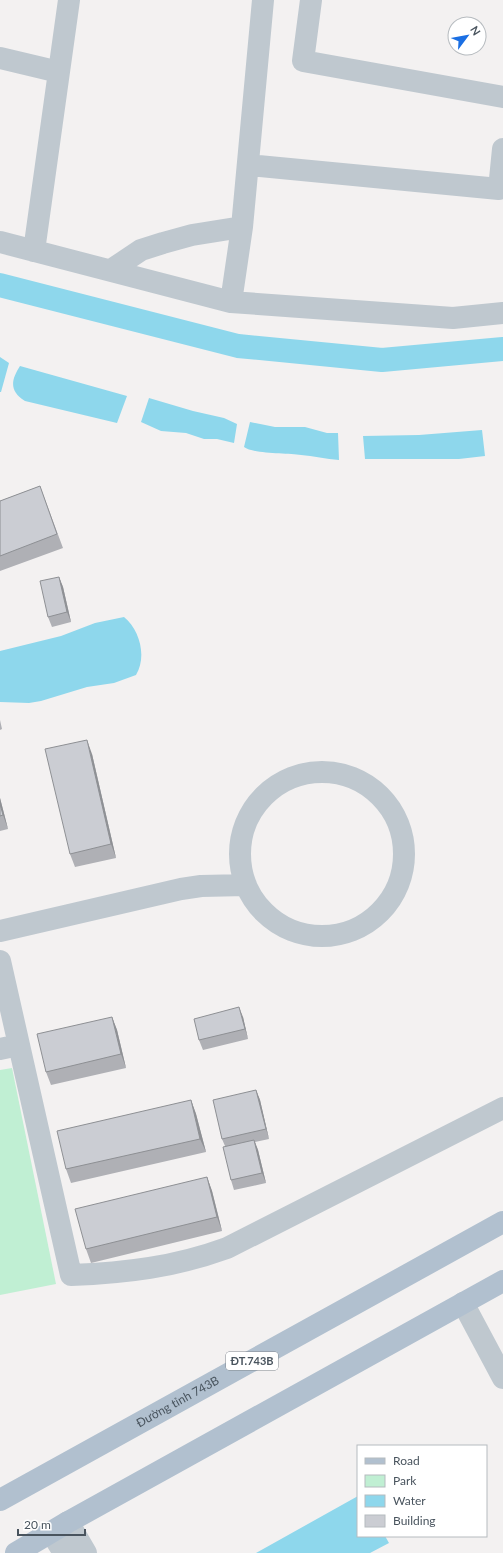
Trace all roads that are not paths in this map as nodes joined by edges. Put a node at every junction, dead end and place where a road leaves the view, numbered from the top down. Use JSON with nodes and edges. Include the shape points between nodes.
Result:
{"nodes":[{"id":1,"x":69,"y":0,"type":"edge"},
{"id":2,"x":263,"y":0,"type":"edge"},
{"id":3,"x":311,"y":0,"type":"edge"},
{"id":4,"x":0,"y":58,"type":"edge"},
{"id":5,"x":59,"y":72,"type":"junction"},
{"id":6,"x":503,"y":96,"type":"edge"},
{"id":7,"x":503,"y":149,"type":"edge"},
{"id":8,"x":248,"y":165,"type":"junction"},
{"id":9,"x":242,"y":227,"type":"junction"},
{"id":10,"x":0,"y":242,"type":"edge"},
{"id":11,"x":34,"y":251,"type":"junction"},
{"id":12,"x":111,"y":270,"type":"junction"},
{"id":13,"x":231,"y":302,"type":"junction"},
{"id":14,"x":503,"y":313,"type":"edge"},
{"id":15,"x":246,"y":885,"type":"junction"},
{"id":16,"x":0,"y":930,"type":"edge"},
{"id":17,"x":0,"y":961,"type":"edge"},
{"id":18,"x":10,"y":1047,"type":"edge"},
{"id":19,"x":503,"y":1108,"type":"edge"},
{"id":20,"x":503,"y":1222,"type":"edge"},
{"id":21,"x":503,"y":1281,"type":"edge"},
{"id":22,"x":463,"y":1303,"type":"junction"},
{"id":23,"x":503,"y":1378,"type":"edge"},
{"id":24,"x":0,"y":1500,"type":"edge"},
{"id":25,"x":60,"y":1527,"type":"junction"},
{"id":26,"x":16,"y":1553,"type":"edge"},
{"id":27,"x":64,"y":1553,"type":"edge"},
{"id":28,"x":86,"y":1553,"type":"edge"}],
"edges":[{"from":1,"to":5,"type":"street"},
{"from":2,"to":8,"type":"street"},
{"from":3,"to":6,"type":"street","via":[[303,61]]},
{"from":4,"to":5,"type":"street"},
{"from":5,"to":11,"type":"street"},
{"from":7,"to":8,"type":"street","via":[[499,189]]},
{"from":8,"to":9,"type":"street"},
{"from":9,"to":12,"type":"street","via":[[192,235],[141,250]]},
{"from":9,"to":13,"type":"street"},
{"from":10,"to":11,"type":"street"},
{"from":11,"to":12,"type":"street"},
{"from":12,"to":13,"type":"street"},
{"from":13,"to":14,"type":"street","via":[[453,318]]},
{"from":15,"to":15,"type":"street","via":[[264,913],[292,931],[325,936],[357,929],[384,909],[400,880],[404,864],[401,831],[385,801],[359,780],[327,771],[294,776],[266,793],[246,820],[240,852],[241,869]]},
{"from":15,"to":16,"type":"street","via":[[181,889]]},
{"from":17,"to":18,"type":"street"},
{"from":18,"to":19,"type":"street","via":[[71,1275],[160,1267],[199,1258],[226,1248]]},
{"from":20,"to":24,"type":"main road","name":"Đường tỉnh 743B","number":"ĐT.743B"},
{"from":21,"to":22,"type":"main road"},
{"from":22,"to":23,"type":"street"},
{"from":22,"to":25,"type":"main road"},
{"from":25,"to":26,"type":"main road"},
{"from":25,"to":27,"type":"street"},
{"from":25,"to":28,"type":"street"}]}
